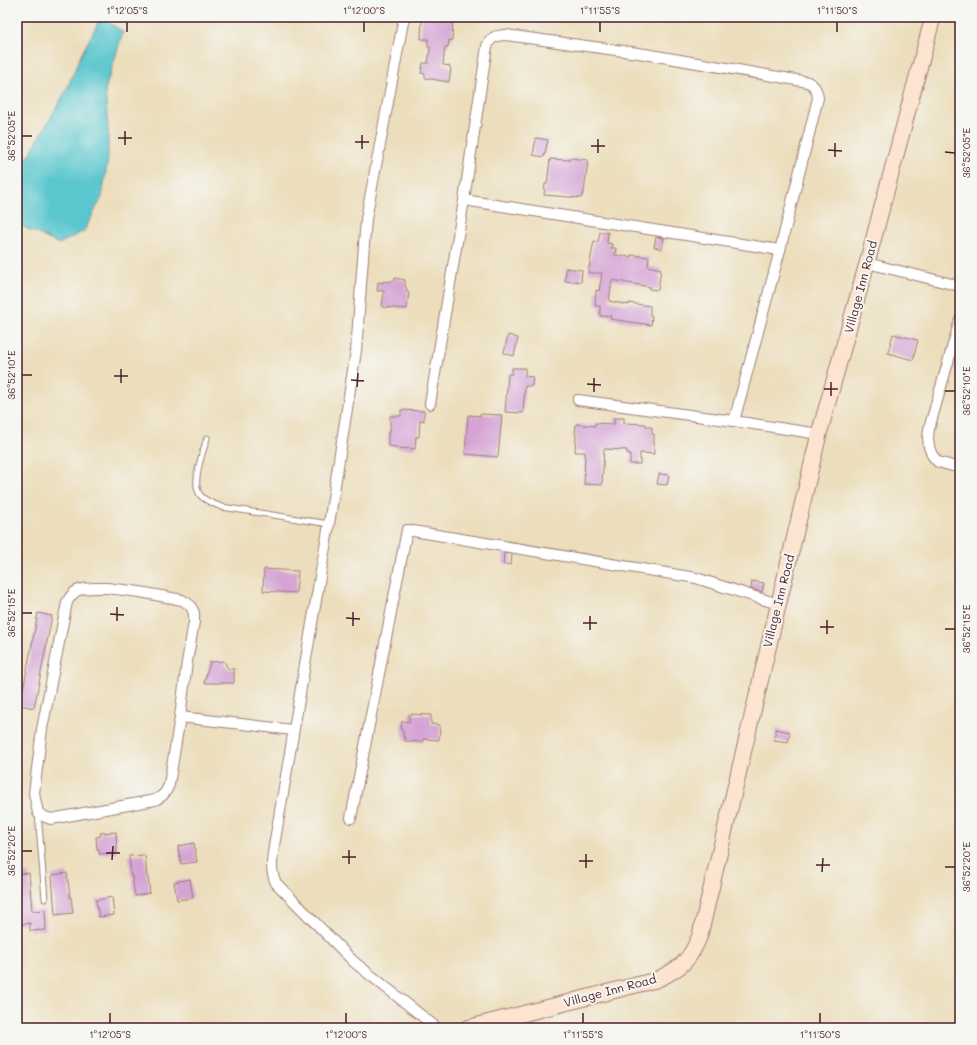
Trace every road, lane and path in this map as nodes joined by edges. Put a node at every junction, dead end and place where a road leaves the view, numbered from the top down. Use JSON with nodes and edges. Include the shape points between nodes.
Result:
{"nodes":[{"id":1,"x":404,"y":17,"type":"edge"},
{"id":2,"x":933,"y":17,"type":"edge"},
{"id":3,"x":464,"y":200,"type":"junction"},
{"id":4,"x":780,"y":250,"type":"junction"},
{"id":5,"x":868,"y":263,"type":"junction"},
{"id":6,"x":960,"y":286,"type":"edge"},
{"id":7,"x":960,"y":320,"type":"edge"},
{"id":8,"x":578,"y":400,"type":"dead end"},
{"id":9,"x":430,"y":404,"type":"dead end"},
{"id":10,"x":734,"y":421,"type":"junction"},
{"id":11,"x":820,"y":434,"type":"junction"},
{"id":12,"x":207,"y":438,"type":"dead end"},
{"id":13,"x":960,"y":468,"type":"edge"},
{"id":14,"x":329,"y":524,"type":"junction"},
{"id":15,"x":778,"y":604,"type":"junction"},
{"id":16,"x":180,"y":717,"type":"junction"},
{"id":17,"x":293,"y":730,"type":"junction"},
{"id":18,"x":38,"y":813,"type":"junction"},
{"id":19,"x":351,"y":818,"type":"dead end"},
{"id":20,"x":45,"y":899,"type":"dead end"},
{"id":21,"x":437,"y":1028,"type":"edge"},
{"id":22,"x":467,"y":1028,"type":"edge"}],
"edges":[{"from":1,"to":14,"type":"street","via":[[366,219],[356,351]]},
{"from":2,"to":5,"type":"street","name":"Village Inn Road"},
{"from":3,"to":4,"type":"street"},
{"from":3,"to":4,"type":"street","via":[[490,40],[496,36],[506,35],[645,54],[808,82],[814,86],[818,98]]},
{"from":3,"to":9,"type":"street"},
{"from":4,"to":10,"type":"street"},
{"from":5,"to":6,"type":"street"},
{"from":5,"to":11,"type":"street","name":"Village Inn Road"},
{"from":7,"to":13,"type":"street","via":[[928,438],[932,455],[938,462]]},
{"from":8,"to":10,"type":"street"},
{"from":10,"to":11,"type":"street"},
{"from":11,"to":15,"type":"street","name":"Village Inn Road"},
{"from":12,"to":14,"type":"lane","via":[[196,487],[206,500],[222,507]]},
{"from":14,"to":17,"type":"street"},
{"from":15,"to":19,"type":"street","via":[[696,578],[407,530]]},
{"from":15,"to":22,"type":"street","name":"Village Inn Road","via":[[700,935],[689,958],[672,973],[656,980]]},
{"from":16,"to":17,"type":"street"},
{"from":16,"to":18,"type":"street","via":[[169,785],[163,796],[155,800],[51,819]]},
{"from":16,"to":18,"type":"street","via":[[194,622],[194,613],[190,605],[171,597],[107,588],[81,589],[75,592],[67,602],[42,729],[34,793]]},
{"from":17,"to":21,"type":"street","via":[[274,846],[273,878],[354,962]]},
{"from":18,"to":20,"type":"lane"}]}
